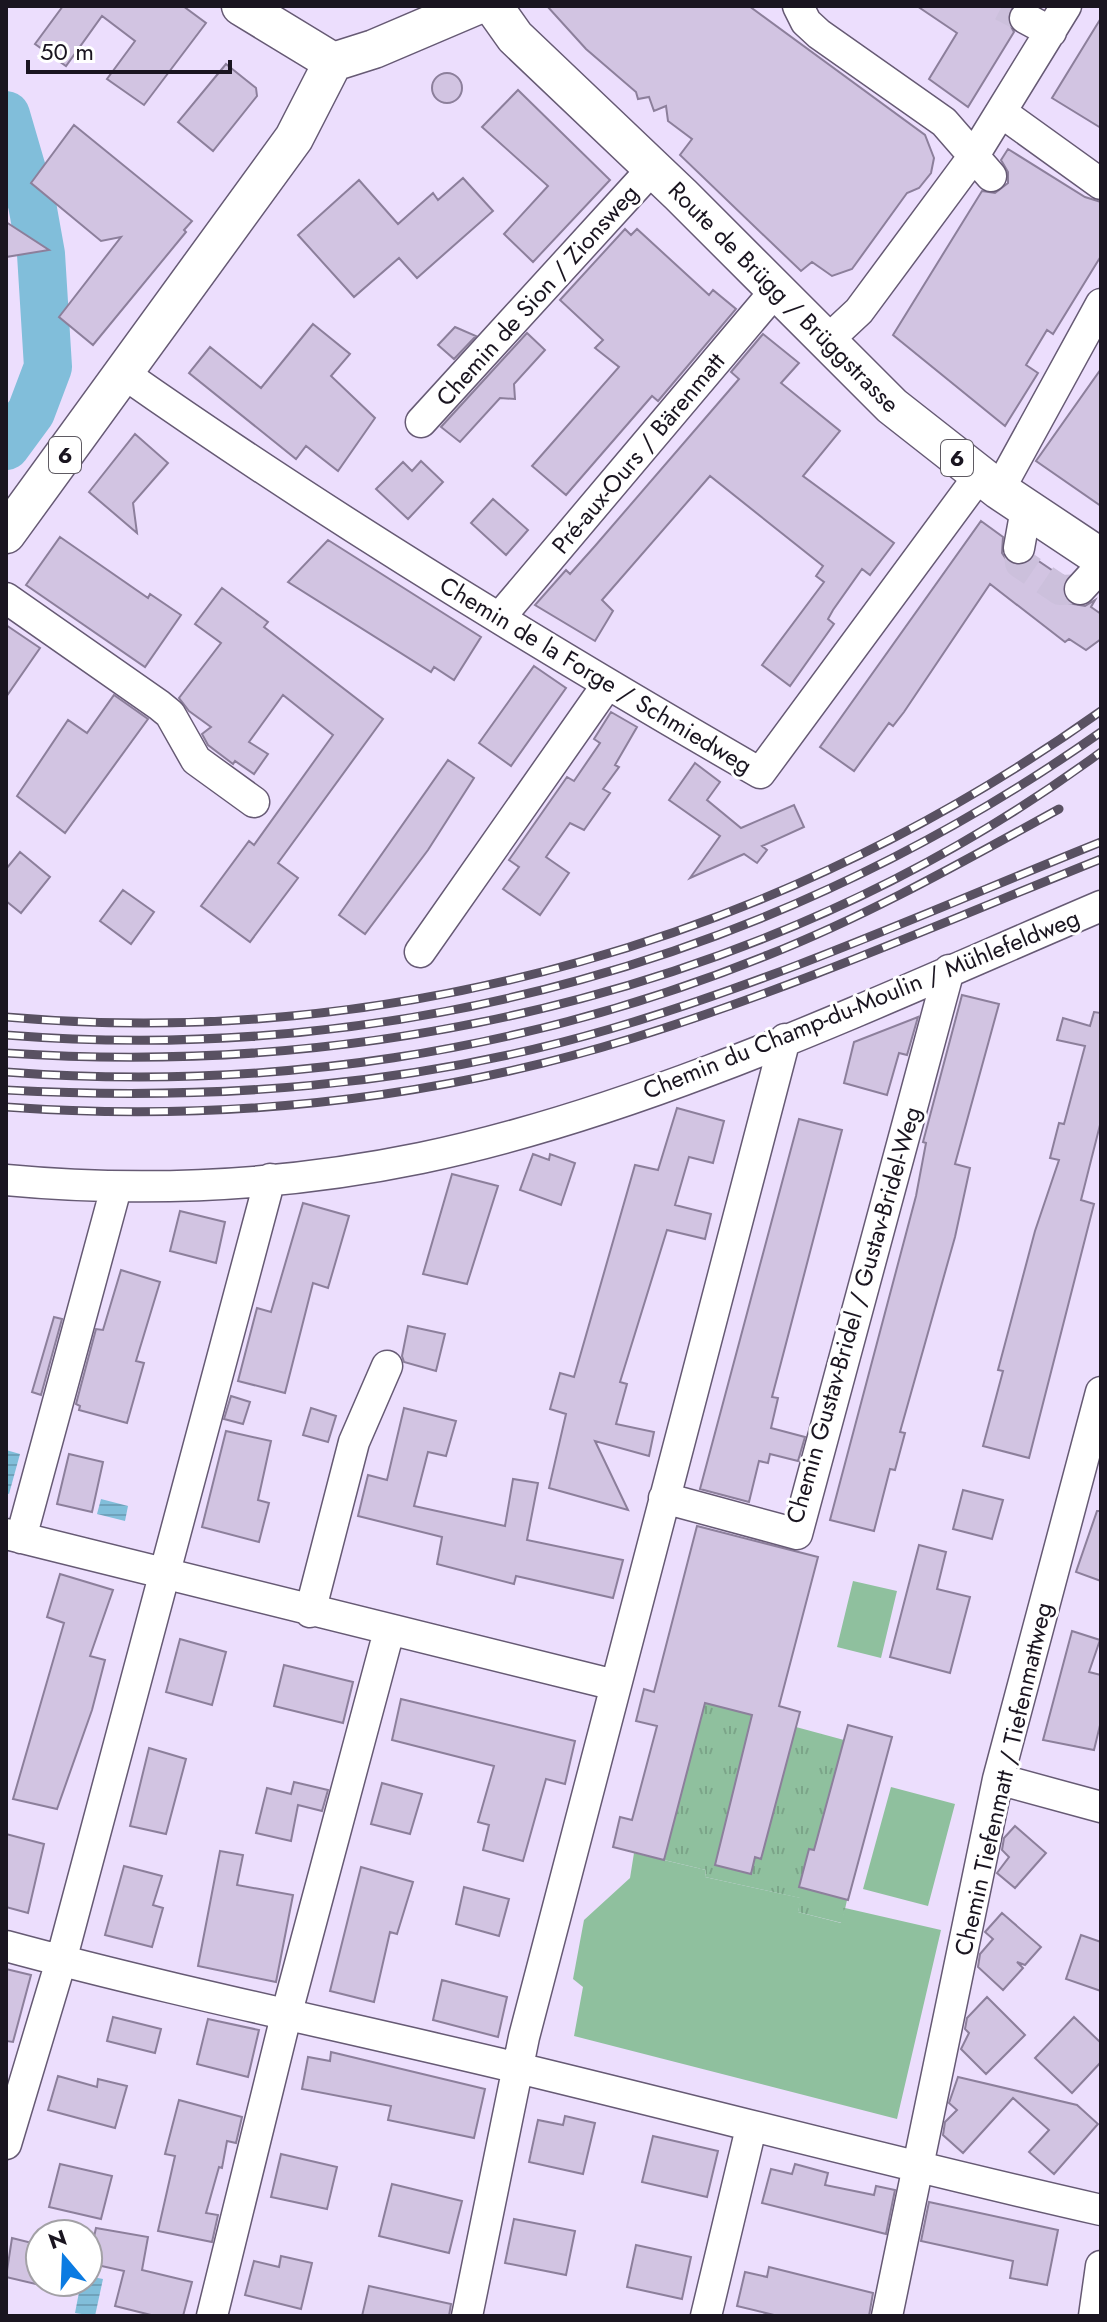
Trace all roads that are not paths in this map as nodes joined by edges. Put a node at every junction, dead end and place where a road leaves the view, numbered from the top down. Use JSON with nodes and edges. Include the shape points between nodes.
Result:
{"nodes":[{"id":1,"x":241,"y":6,"type":"edge"},
{"id":2,"x":475,"y":6,"type":"edge"},
{"id":3,"x":493,"y":6,"type":"edge"},
{"id":4,"x":798,"y":6,"type":"edge"},
{"id":5,"x":1066,"y":6,"type":"edge"},
{"id":6,"x":333,"y":62,"type":"junction"},
{"id":7,"x":944,"y":98,"type":"dead end"},
{"id":8,"x":1001,"y":112,"type":"junction"},
{"id":9,"x":982,"y":166,"type":"junction"},
{"id":10,"x":653,"y":168,"type":"junction"},
{"id":11,"x":1101,"y":184,"type":"edge"},
{"id":12,"x":776,"y":290,"type":"junction"},
{"id":13,"x":1101,"y":304,"type":"edge"},
{"id":14,"x":828,"y":340,"type":"junction"},
{"id":15,"x":123,"y":373,"type":"junction"},
{"id":16,"x":421,"y":422,"type":"dead end"},
{"id":17,"x":1001,"y":492,"type":"junction"},
{"id":18,"x":12,"y":515,"type":"edge"},
{"id":19,"x":1019,"y":548,"type":"tunnel mouth"},
{"id":20,"x":1095,"y":560,"type":"edge"},
{"id":21,"x":6,"y":598,"type":"edge"},
{"id":22,"x":500,"y":617,"type":"junction"},
{"id":23,"x":607,"y":685,"type":"junction"},
{"id":24,"x":254,"y":802,"type":"dead end"},
{"id":25,"x":1098,"y":914,"type":"edge"},
{"id":26,"x":420,"y":952,"type":"dead end"},
{"id":27,"x":949,"y":970,"type":"junction"},
{"id":28,"x":785,"y":1039,"type":"junction"},
{"id":29,"x":270,"y":1179,"type":"junction"},
{"id":30,"x":6,"y":1180,"type":"edge"},
{"id":31,"x":116,"y":1188,"type":"junction"},
{"id":32,"x":387,"y":1366,"type":"dead end"},
{"id":33,"x":1101,"y":1392,"type":"edge"},
{"id":34,"x":664,"y":1498,"type":"junction"},
{"id":35,"x":14,"y":1536,"type":"edge"},
{"id":36,"x":165,"y":1575,"type":"junction"},
{"id":37,"x":310,"y":1612,"type":"junction"},
{"id":38,"x":389,"y":1631,"type":"junction"},
{"id":39,"x":615,"y":1685,"type":"junction"},
{"id":40,"x":998,"y":1779,"type":"junction"},
{"id":41,"x":1101,"y":1807,"type":"edge"},
{"id":42,"x":6,"y":1946,"type":"edge"},
{"id":43,"x":61,"y":1961,"type":"junction"},
{"id":44,"x":286,"y":2016,"type":"junction"},
{"id":45,"x":517,"y":2068,"type":"junction"},
{"id":46,"x":751,"y":2128,"type":"junction"},
{"id":47,"x":6,"y":2144,"type":"edge"},
{"id":48,"x":918,"y":2169,"type":"junction"},
{"id":49,"x":1101,"y":2210,"type":"edge"},
{"id":50,"x":1101,"y":2266,"type":"edge"},
{"id":51,"x":212,"y":2316,"type":"edge"},
{"id":52,"x":467,"y":2316,"type":"edge"},
{"id":53,"x":706,"y":2316,"type":"edge"},
{"id":54,"x":887,"y":2316,"type":"edge"},
{"id":55,"x":1094,"y":2316,"type":"edge"}],
"edges":[{"from":1,"to":6,"type":"main road"},
{"from":2,"to":6,"type":"main road"},
{"from":3,"to":10,"type":"main road","name":"Route de Brügg / Brüggstrasse","number":"6","via":[[515,37]]},
{"from":4,"to":9,"type":"street","via":[[819,34],[944,122]]},
{"from":5,"to":8,"type":"street","via":[[1038,25]]},
{"from":6,"to":15,"type":"main road","number":"6","via":[[294,138]]},
{"from":7,"to":9,"type":"street","via":[[964,124]]},
{"from":8,"to":9,"type":"street"},
{"from":8,"to":11,"type":"street"},
{"from":9,"to":14,"type":"street"},
{"from":10,"to":12,"type":"main road","name":"Route de Brügg / Brüggstrasse","number":"6"},
{"from":10,"to":16,"type":"street","name":"Chemin de Sion / Zionsweg"},
{"from":12,"to":14,"type":"main road","name":"Route de Brügg / Brüggstrasse","number":"6"},
{"from":12,"to":22,"type":"street","name":"Pré-aux-Ours / Bärenmatt"},
{"from":13,"to":17,"type":"street"},
{"from":14,"to":17,"type":"main road","name":"Route de Brügg / Brüggstrasse","number":"6","via":[[892,406]]},
{"from":15,"to":18,"type":"main road","number":"6"},
{"from":15,"to":22,"type":"street","name":"Chemin de la Forge / Schmiedweg","via":[[295,492]]},
{"from":17,"to":19,"type":"street"},
{"from":17,"to":20,"type":"main road","name":"Route de Brügg / Brüggstrasse","number":"6"},
{"from":17,"to":23,"type":"street","name":"Chemin de la Forge / Schmiedweg","via":[[760,773]]},
{"from":21,"to":24,"type":"street","via":[[170,714],[196,760]]},
{"from":22,"to":23,"type":"street","name":"Chemin de la Forge / Schmiedweg"},
{"from":23,"to":26,"type":"street"},
{"from":25,"to":27,"type":"street","name":"Chemin du Champ-du-Moulin / Mühlefeldweg"},
{"from":27,"to":28,"type":"street","name":"Chemin du Champ-du-Moulin / Mühlefeldweg"},
{"from":27,"to":34,"type":"street","name":"Chemin Gustav-Bridel / Gustav-Bridel-Weg","via":[[797,1534]]},
{"from":28,"to":29,"type":"street","name":"Chemin du Champ-du-Moulin / Mühlefeldweg","via":[[645,1092],[468,1146],[389,1164]]},
{"from":28,"to":34,"type":"street"},
{"from":29,"to":31,"type":"street","name":"Chemin du Champ-du-Moulin / Mühlefeldweg"},
{"from":29,"to":36,"type":"street"},
{"from":30,"to":31,"type":"street","name":"Chemin du Champ-du-Moulin / Mühlefeldweg"},
{"from":31,"to":35,"type":"street"},
{"from":32,"to":37,"type":"street","via":[[354,1442]]},
{"from":33,"to":40,"type":"street","name":"Chemin Tiefenmatt / Tiefenmattweg"},
{"from":34,"to":39,"type":"street"},
{"from":35,"to":36,"type":"street"},
{"from":36,"to":37,"type":"street"},
{"from":36,"to":43,"type":"street"},
{"from":37,"to":38,"type":"street"},
{"from":38,"to":39,"type":"street"},
{"from":38,"to":44,"type":"street"},
{"from":39,"to":45,"type":"street"},
{"from":40,"to":41,"type":"street"},
{"from":40,"to":48,"type":"street","name":"Chemin Tiefenmatt / Tiefenmattweg"},
{"from":42,"to":43,"type":"street"},
{"from":43,"to":44,"type":"street"},
{"from":43,"to":47,"type":"street"},
{"from":44,"to":45,"type":"street"},
{"from":44,"to":51,"type":"street"},
{"from":45,"to":46,"type":"street"},
{"from":45,"to":52,"type":"street"},
{"from":46,"to":48,"type":"street"},
{"from":46,"to":53,"type":"street"},
{"from":48,"to":49,"type":"street"},
{"from":48,"to":54,"type":"street","name":"Chemin Tiefenmatt / Tiefenmattweg"},
{"from":50,"to":55,"type":"street"}]}
